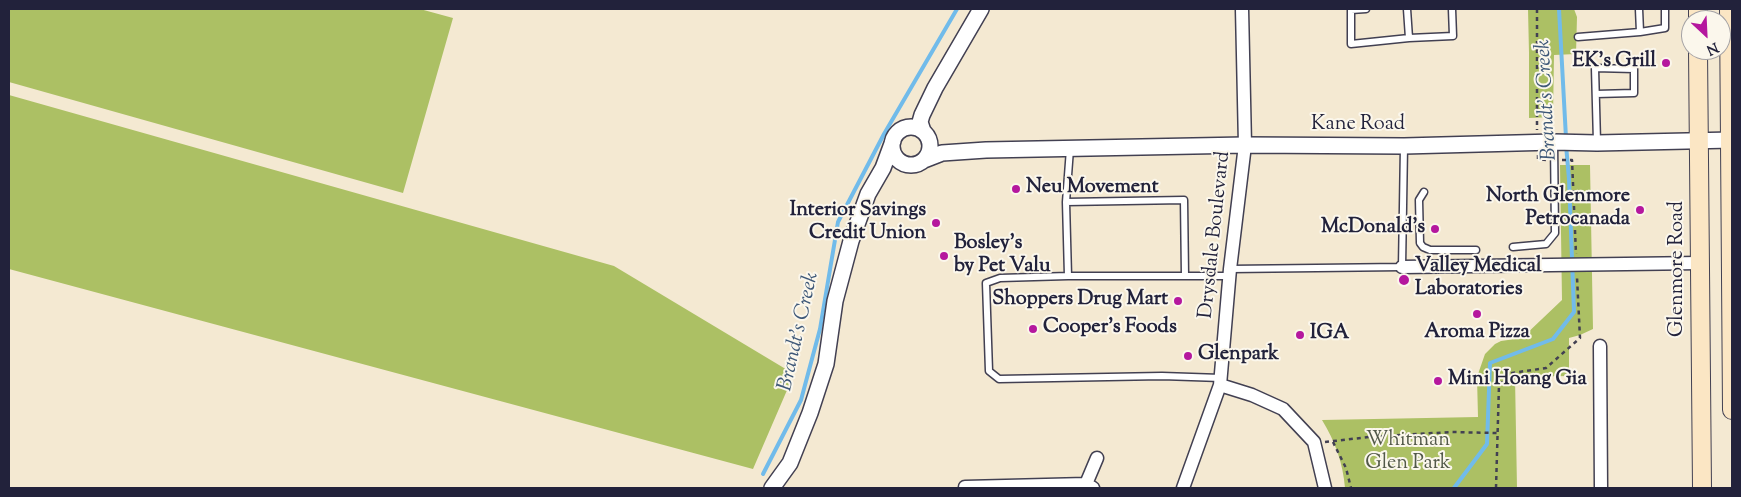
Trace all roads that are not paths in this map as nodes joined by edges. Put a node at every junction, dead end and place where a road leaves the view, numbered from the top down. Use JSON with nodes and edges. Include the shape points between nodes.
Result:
{"nodes":[{"id":1,"x":981,"y":9,"type":"edge"},
{"id":2,"x":1242,"y":9,"type":"edge"},
{"id":3,"x":1366,"y":9,"type":"edge"},
{"id":4,"x":1407,"y":9,"type":"edge"},
{"id":5,"x":1452,"y":9,"type":"edge"},
{"id":6,"x":1639,"y":9,"type":"edge"},
{"id":7,"x":1665,"y":9,"type":"edge"},
{"id":8,"x":1729,"y":9,"type":"edge"},
{"id":9,"x":1640,"y":32,"type":"junction"},
{"id":10,"x":1578,"y":37,"type":"dead end"},
{"id":11,"x":1409,"y":38,"type":"junction"},
{"id":12,"x":1698,"y":60,"type":"edge"},
{"id":13,"x":936,"y":88,"type":"junction"},
{"id":14,"x":1596,"y":94,"type":"junction"},
{"id":15,"x":925,"y":133,"type":"junction"},
{"id":16,"x":896,"y":136,"type":"junction"},
{"id":17,"x":1731,"y":140,"type":"edge"},
{"id":18,"x":1554,"y":142,"type":"junction"},
{"id":19,"x":1699,"y":142,"type":"junction"},
{"id":20,"x":1598,"y":143,"type":"junction"},
{"id":21,"x":1245,"y":146,"type":"junction"},
{"id":22,"x":1404,"y":146,"type":"junction"},
{"id":23,"x":1070,"y":149,"type":"junction"},
{"id":24,"x":986,"y":150,"type":"junction"},
{"id":25,"x":918,"y":162,"type":"junction"},
{"id":26,"x":1424,"y":192,"type":"dead end"},
{"id":27,"x":868,"y":194,"type":"junction"},
{"id":28,"x":1066,"y":202,"type":"junction"},
{"id":29,"x":1513,"y":247,"type":"dead end"},
{"id":30,"x":1476,"y":250,"type":"dead end"},
{"id":31,"x":1700,"y":263,"type":"junction"},
{"id":32,"x":1402,"y":267,"type":"junction"},
{"id":33,"x":1230,"y":273,"type":"junction"},
{"id":34,"x":1068,"y":276,"type":"junction"},
{"id":35,"x":1185,"y":276,"type":"junction"},
{"id":36,"x":1600,"y":346,"type":"dead end"},
{"id":37,"x":1220,"y":382,"type":"junction"},
{"id":38,"x":1732,"y":410,"type":"edge"},
{"id":39,"x":1097,"y":458,"type":"dead end"},
{"id":40,"x":1090,"y":486,"type":"edge"},
{"id":41,"x":965,"y":487,"type":"edge"},
{"id":42,"x":772,"y":488,"type":"edge"},
{"id":43,"x":1183,"y":488,"type":"edge"},
{"id":44,"x":1325,"y":488,"type":"edge"},
{"id":45,"x":1601,"y":488,"type":"edge"},
{"id":46,"x":1702,"y":488,"type":"edge"}],
"edges":[{"from":1,"to":13,"type":"street"},
{"from":2,"to":21,"type":"street","name":"Drysdale Boulevard"},
{"from":3,"to":11,"type":"lane","via":[[1351,10],[1351,44]]},
{"from":4,"to":11,"type":"lane"},
{"from":5,"to":11,"type":"lane","via":[[1453,36]]},
{"from":6,"to":9,"type":"lane"},
{"from":7,"to":9,"type":"lane","via":[[1665,28]]},
{"from":8,"to":17,"type":"main road"},
{"from":9,"to":10,"type":"lane"},
{"from":12,"to":19,"type":"main road","name":"Glenmore Road"},
{"from":13,"to":15,"type":"street","via":[[921,118],[920,126]]},
{"from":13,"to":16,"type":"street"},
{"from":14,"to":14,"type":"lane","via":[[1595,68],[1634,68],[1634,93]]},
{"from":14,"to":20,"type":"lane"},
{"from":15,"to":16,"type":"street","via":[[911,127]]},
{"from":15,"to":24,"type":"street","name":"Kane Road","via":[[939,144]]},
{"from":15,"to":25,"type":"street","via":[[930,150]]},
{"from":16,"to":25,"type":"street","via":[[894,153],[897,158],[907,164]]},
{"from":16,"to":27,"type":"street"},
{"from":17,"to":19,"type":"street","name":"Kane Road"},
{"from":17,"to":38,"type":"main road"},
{"from":18,"to":20,"type":"street","name":"Kane Road"},
{"from":18,"to":22,"type":"street","name":"Kane Road"},
{"from":18,"to":29,"type":"lane","via":[[1555,233],[1546,244]]},
{"from":19,"to":20,"type":"street","name":"Kane Road"},
{"from":19,"to":31,"type":"main road","name":"Glenmore Road"},
{"from":21,"to":22,"type":"street","name":"Kane Road"},
{"from":21,"to":23,"type":"street","name":"Kane Road"},
{"from":21,"to":33,"type":"street","name":"Drysdale Boulevard"},
{"from":22,"to":32,"type":"lane"},
{"from":23,"to":24,"type":"street","name":"Kane Road"},
{"from":23,"to":28,"type":"lane"},
{"from":24,"to":25,"type":"street","name":"Kane Road","via":[[942,153]]},
{"from":25,"to":27,"type":"street","name":"Kane Road","via":[[895,169]]},
{"from":26,"to":30,"type":"lane","via":[[1420,200],[1420,243],[1423,247],[1430,250]]},
{"from":27,"to":42,"type":"street","via":[[851,240],[835,301],[826,364],[790,463]]},
{"from":28,"to":34,"type":"lane"},
{"from":28,"to":35,"type":"lane","via":[[1184,200]]},
{"from":31,"to":32,"type":"street"},
{"from":31,"to":46,"type":"main road","name":"Glenmore Road"},
{"from":32,"to":33,"type":"lane"},
{"from":33,"to":35,"type":"lane"},
{"from":33,"to":37,"type":"street","name":"Drysdale Boulevard"},
{"from":34,"to":35,"type":"lane"},
{"from":34,"to":37,"type":"lane","via":[[1000,278],[986,283],[989,371],[999,379],[1162,376]]},
{"from":36,"to":45,"type":"street"},
{"from":37,"to":43,"type":"street","name":"Drysdale Boulevard"},
{"from":37,"to":44,"type":"street","via":[[1283,409],[1314,442]]},
{"from":39,"to":40,"type":"street"},
{"from":40,"to":41,"type":"street"}]}
